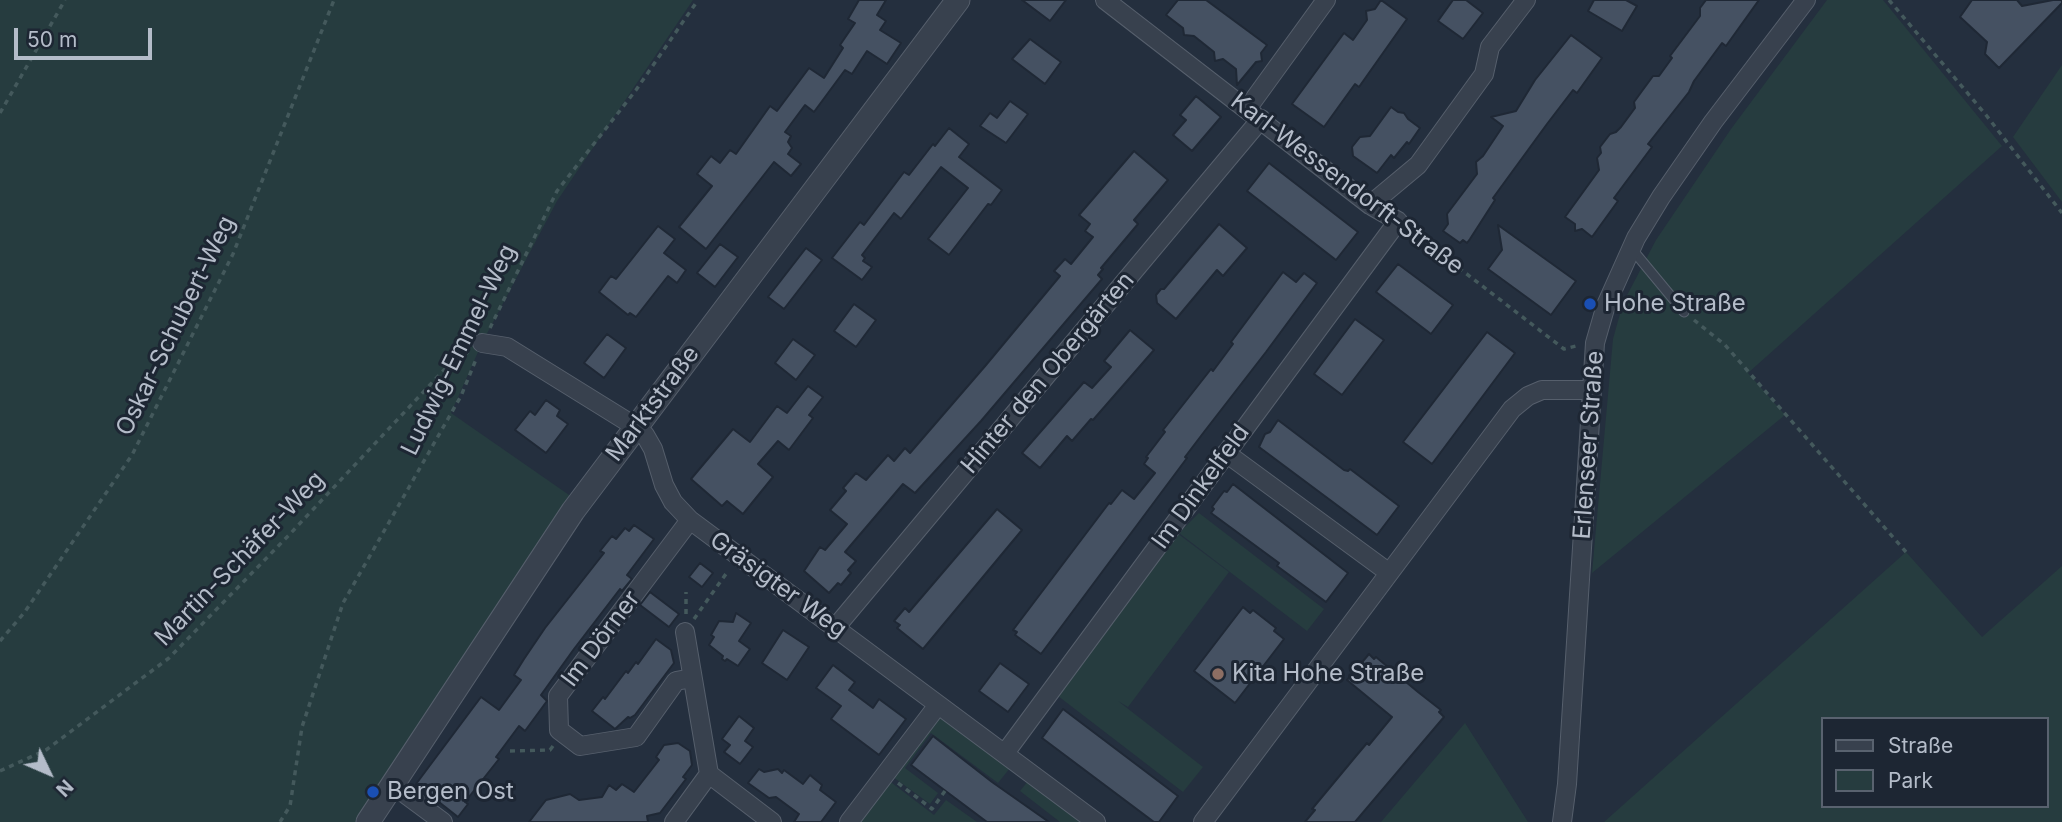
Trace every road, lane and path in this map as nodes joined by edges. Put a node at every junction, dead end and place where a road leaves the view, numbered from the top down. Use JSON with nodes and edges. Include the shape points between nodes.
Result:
{"nodes":[{"id":1,"x":65,"y":0,"type":"edge"},
{"id":2,"x":334,"y":0,"type":"edge"},
{"id":3,"x":698,"y":0,"type":"edge"},
{"id":4,"x":958,"y":0,"type":"edge"},
{"id":5,"x":1105,"y":0,"type":"edge"},
{"id":6,"x":1326,"y":0,"type":"edge"},
{"id":7,"x":1526,"y":0,"type":"edge"},
{"id":8,"x":1806,"y":0,"type":"edge"},
{"id":9,"x":1889,"y":0,"type":"edge"},
{"id":10,"x":0,"y":113,"type":"edge"},
{"id":11,"x":1254,"y":114,"type":"junction"},
{"id":12,"x":1370,"y":205,"type":"junction"},
{"id":13,"x":2062,"y":214,"type":"edge"},
{"id":14,"x":1398,"y":221,"type":"junction"},
{"id":15,"x":1632,"y":248,"type":"junction"},
{"id":16,"x":1684,"y":312,"type":"joint"},
{"id":17,"x":482,"y":343,"type":"junction"},
{"id":18,"x":1595,"y":343,"type":"junction"},
{"id":19,"x":1591,"y":390,"type":"junction"},
{"id":20,"x":635,"y":427,"type":"junction"},
{"id":21,"x":1226,"y":453,"type":"junction"},
{"id":22,"x":690,"y":520,"type":"junction"},
{"id":23,"x":1906,"y":552,"type":"dead end"},
{"id":24,"x":738,"y":556,"type":"junction"},
{"id":25,"x":1388,"y":572,"type":"junction"},
{"id":26,"x":686,"y":592,"type":"dead end"},
{"id":27,"x":835,"y":628,"type":"junction"},
{"id":28,"x":685,"y":632,"type":"junction"},
{"id":29,"x":0,"y":641,"type":"edge"},
{"id":30,"x":692,"y":678,"type":"junction"},
{"id":31,"x":938,"y":705,"type":"junction"},
{"id":32,"x":563,"y":733,"type":"junction"},
{"id":33,"x":510,"y":751,"type":"dead end"},
{"id":34,"x":1004,"y":753,"type":"junction"},
{"id":35,"x":0,"y":771,"type":"edge"},
{"id":36,"x":709,"y":774,"type":"junction"},
{"id":37,"x":886,"y":774,"type":"junction"},
{"id":38,"x":1567,"y":783,"type":"junction"},
{"id":39,"x":393,"y":785,"type":"junction"},
{"id":40,"x":945,"y":791,"type":"dead end"},
{"id":41,"x":769,"y":820,"type":"edge"},
{"id":42,"x":280,"y":822,"type":"edge"},
{"id":43,"x":368,"y":822,"type":"edge"},
{"id":44,"x":443,"y":822,"type":"edge"},
{"id":45,"x":674,"y":822,"type":"edge"},
{"id":46,"x":849,"y":822,"type":"edge"},
{"id":47,"x":1096,"y":822,"type":"edge"},
{"id":48,"x":1203,"y":822,"type":"edge"},
{"id":49,"x":1562,"y":822,"type":"edge"},
{"id":50,"x":1568,"y":822,"type":"edge"}],
"edges":[{"from":1,"to":10,"type":"path"},
{"from":2,"to":29,"type":"path","name":"Oskar-Schubert-Weg","via":[[233,254],[132,455]]},
{"from":3,"to":17,"type":"path","name":"Ludwig-Emmel-Weg","via":[[636,90],[557,191]]},
{"from":4,"to":20,"type":"street","name":"Marktstraße"},
{"from":5,"to":11,"type":"street","name":"Karl-Wessendorft-Straße"},
{"from":6,"to":11,"type":"street","name":"Hinter den Obergärten"},
{"from":7,"to":12,"type":"street","via":[[1490,47],[1484,74],[1418,165]]},
{"from":8,"to":15,"type":"street","name":"Erlenseer Straße","via":[[1713,122]]},
{"from":9,"to":13,"type":"path","via":[[1986,114]]},
{"from":11,"to":12,"type":"street","name":"Karl-Wessendorft-Straße"},
{"from":11,"to":27,"type":"street","name":"Hinter den Obergärten"},
{"from":12,"to":14,"type":"street","name":"Karl-Wessendorft-Straße"},
{"from":14,"to":18,"type":"path","name":"Karl-Wessendorft-Straße","via":[[1564,349]]},
{"from":14,"to":21,"type":"street","name":"Im Dinkelfeld"},
{"from":15,"to":16,"type":"lane"},
{"from":15,"to":18,"type":"street","name":"Erlenseer Straße","via":[[1606,304]]},
{"from":16,"to":23,"type":"path","via":[[1725,345]]},
{"from":17,"to":20,"type":"street","name":"Gräsigter Weg","via":[[508,347]]},
{"from":17,"to":35,"type":"path","name":"Martin-Schäfer-Weg","via":[[443,370],[169,658],[46,750]]},
{"from":17,"to":42,"type":"path","name":"Ludwig-Emmel-Weg","via":[[461,396],[343,603],[302,727],[290,806]]},
{"from":18,"to":19,"type":"street","name":"Erlenseer Straße"},
{"from":19,"to":25,"type":"street","via":[[1542,390],[1512,410]]},
{"from":19,"to":38,"type":"street","name":"Erlenseer Straße"},
{"from":20,"to":22,"type":"street","name":"Gräsigter Weg","via":[[653,449],[673,502]]},
{"from":20,"to":39,"type":"street","name":"Marktstraße","via":[[573,511]]},
{"from":21,"to":25,"type":"street"},
{"from":21,"to":34,"type":"street","name":"Im Dinkelfeld"},
{"from":22,"to":24,"type":"street","name":"Gräsigter Weg"},
{"from":22,"to":32,"type":"street","name":"Im Dörner","via":[[558,696],[559,730]]},
{"from":24,"to":27,"type":"street","name":"Gräsigter Weg"},
{"from":24,"to":28,"type":"path"},
{"from":25,"to":48,"type":"street"},
{"from":26,"to":28,"type":"path"},
{"from":27,"to":31,"type":"street","name":"Gräsigter Weg"},
{"from":28,"to":30,"type":"street"},
{"from":30,"to":32,"type":"street","via":[[676,681],[636,737],[580,746]]},
{"from":30,"to":36,"type":"street"},
{"from":31,"to":34,"type":"street","name":"Gräsigter Weg"},
{"from":31,"to":37,"type":"street"},
{"from":32,"to":33,"type":"path","via":[[550,750]]},
{"from":34,"to":47,"type":"street","name":"Gräsigter Weg"},
{"from":36,"to":41,"type":"street"},
{"from":36,"to":45,"type":"street"},
{"from":37,"to":40,"type":"path","via":[[932,808]]},
{"from":37,"to":46,"type":"street"},
{"from":38,"to":49,"type":"street","name":"Erlenseer Straße"},
{"from":38,"to":50,"type":"street","name":"Erlenseer Straße"},
{"from":39,"to":43,"type":"street","name":"Marktstraße"},
{"from":39,"to":44,"type":"street"}]}
